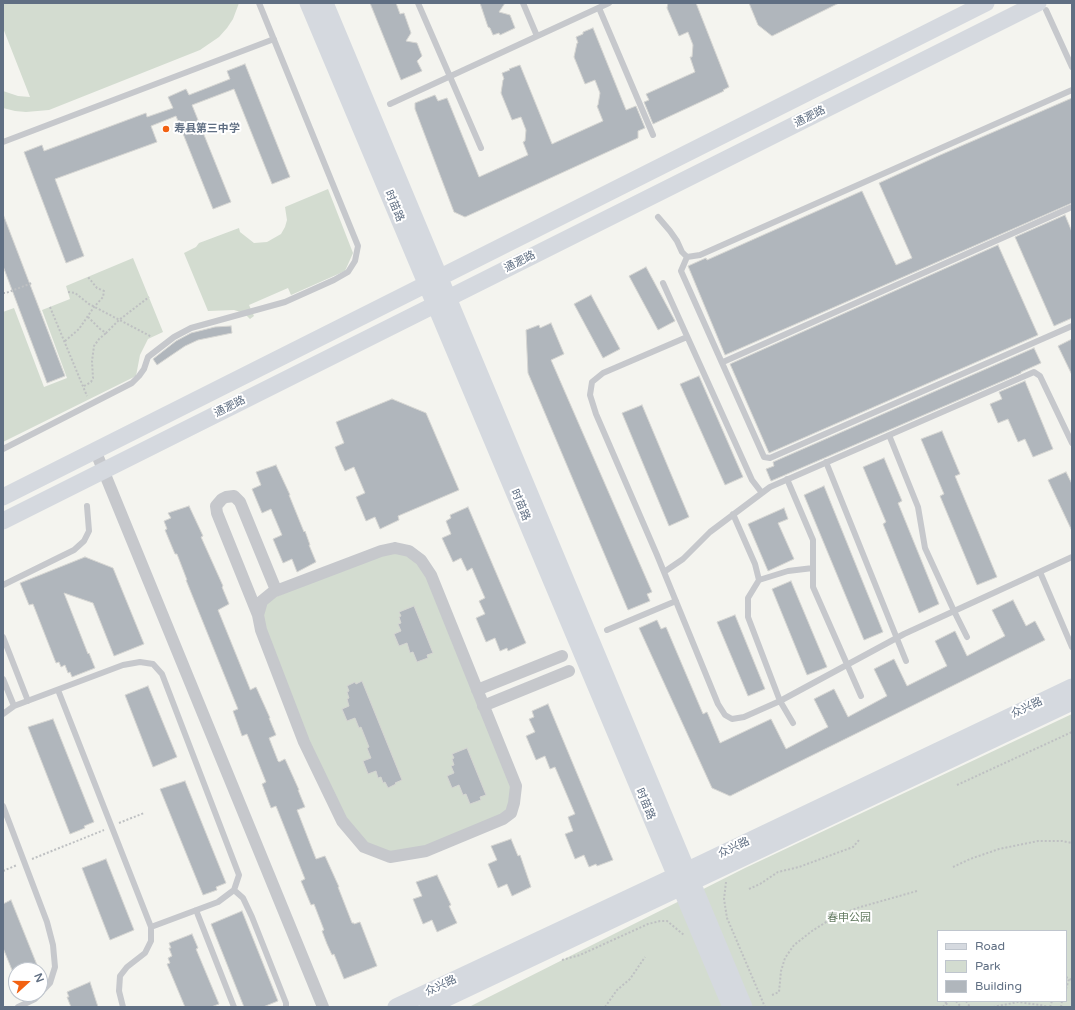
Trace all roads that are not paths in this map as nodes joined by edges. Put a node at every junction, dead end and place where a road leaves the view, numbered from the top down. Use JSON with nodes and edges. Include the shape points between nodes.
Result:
{"nodes":[{"id":1,"x":259,"y":3,"type":"edge"},
{"id":2,"x":308,"y":3,"type":"edge"},
{"id":3,"x":325,"y":3,"type":"edge"},
{"id":4,"x":418,"y":3,"type":"edge"},
{"id":5,"x":523,"y":3,"type":"edge"},
{"id":6,"x":609,"y":3,"type":"edge"},
{"id":7,"x":986,"y":3,"type":"edge"},
{"id":8,"x":1042,"y":6,"type":"edge"},
{"id":9,"x":599,"y":8,"type":"junction"},
{"id":10,"x":537,"y":36,"type":"junction"},
{"id":11,"x":274,"y":39,"type":"junction"},
{"id":12,"x":1072,"y":67,"type":"edge"},
{"id":13,"x":1072,"y":90,"type":"edge"},
{"id":14,"x":390,"y":104,"type":"dead end"},
{"id":15,"x":653,"y":134,"type":"dead end"},
{"id":16,"x":3,"y":142,"type":"edge"},
{"id":17,"x":481,"y":148,"type":"dead end"},
{"id":18,"x":1072,"y":207,"type":"edge"},
{"id":19,"x":658,"y":217,"type":"dead end"},
{"id":20,"x":687,"y":257,"type":"junction"},
{"id":21,"x":433,"y":280,"type":"junction"},
{"id":22,"x":663,"y":283,"type":"dead end"},
{"id":23,"x":442,"y":301,"type":"junction"},
{"id":24,"x":1072,"y":326,"type":"edge"},
{"id":25,"x":687,"y":337,"type":"junction"},
{"id":26,"x":723,"y":362,"type":"dead end"},
{"id":27,"x":889,"y":435,"type":"junction"},
{"id":28,"x":1072,"y":443,"type":"edge"},
{"id":29,"x":3,"y":449,"type":"edge"},
{"id":30,"x":95,"y":450,"type":"junction"},
{"id":31,"x":826,"y":462,"type":"junction"},
{"id":32,"x":104,"y":470,"type":"junction"},
{"id":33,"x":787,"y":479,"type":"junction"},
{"id":34,"x":762,"y":493,"type":"junction"},
{"id":35,"x":3,"y":497,"type":"edge"},
{"id":36,"x":87,"y":506,"type":"dead end"},
{"id":37,"x":733,"y":514,"type":"junction"},
{"id":38,"x":3,"y":521,"type":"edge"},
{"id":39,"x":1072,"y":557,"type":"edge"},
{"id":40,"x":813,"y":568,"type":"junction"},
{"id":41,"x":664,"y":572,"type":"junction"},
{"id":42,"x":1040,"y":572,"type":"junction"},
{"id":43,"x":759,"y":580,"type":"junction"},
{"id":44,"x":3,"y":586,"type":"edge"},
{"id":45,"x":276,"y":590,"type":"junction"},
{"id":46,"x":676,"y":601,"type":"junction"},
{"id":47,"x":954,"y":612,"type":"junction"},
{"id":48,"x":258,"y":615,"type":"junction"},
{"id":49,"x":606,"y":630,"type":"dead end"},
{"id":50,"x":3,"y":637,"type":"edge"},
{"id":51,"x":967,"y":637,"type":"dead end"},
{"id":52,"x":1072,"y":647,"type":"edge"},
{"id":53,"x":562,"y":656,"type":"dead end"},
{"id":54,"x":906,"y":661,"type":"dead end"},
{"id":55,"x":569,"y":671,"type":"dead end"},
{"id":56,"x":3,"y":679,"type":"edge"},
{"id":57,"x":1072,"y":687,"type":"edge"},
{"id":58,"x":58,"y":690,"type":"junction"},
{"id":59,"x":477,"y":690,"type":"junction"},
{"id":60,"x":860,"y":696,"type":"dead end"},
{"id":61,"x":28,"y":701,"type":"junction"},
{"id":62,"x":780,"y":701,"type":"junction"},
{"id":63,"x":1072,"y":702,"type":"edge"},
{"id":64,"x":14,"y":706,"type":"junction"},
{"id":65,"x":484,"y":706,"type":"junction"},
{"id":66,"x":3,"y":714,"type":"edge"},
{"id":67,"x":793,"y":723,"type":"dead end"},
{"id":68,"x":3,"y":806,"type":"edge"},
{"id":69,"x":681,"y":878,"type":"junction"},
{"id":70,"x":234,"y":890,"type":"junction"},
{"id":71,"x":196,"y":910,"type":"junction"},
{"id":72,"x":151,"y":927,"type":"junction"},
{"id":73,"x":18,"y":1007,"type":"edge"},
{"id":74,"x":123,"y":1007,"type":"edge"},
{"id":75,"x":234,"y":1007,"type":"edge"},
{"id":76,"x":286,"y":1007,"type":"edge"},
{"id":77,"x":323,"y":1007,"type":"edge"},
{"id":78,"x":396,"y":1007,"type":"edge"},
{"id":79,"x":428,"y":1007,"type":"edge"},
{"id":80,"x":731,"y":1007,"type":"edge"},
{"id":81,"x":744,"y":1007,"type":"edge"}],
"edges":[{"from":1,"to":11,"type":"lane"},
{"from":2,"to":21,"type":"street","name":"时苗路"},
{"from":3,"to":21,"type":"street","name":"时苗路"},
{"from":4,"to":17,"type":"lane"},
{"from":5,"to":10,"type":"lane"},
{"from":6,"to":9,"type":"lane"},
{"from":7,"to":21,"type":"street","name":"通淝路"},
{"from":8,"to":12,"type":"lane"},
{"from":8,"to":23,"type":"street","name":"通淝路"},
{"from":9,"to":10,"type":"lane"},
{"from":9,"to":15,"type":"lane"},
{"from":10,"to":14,"type":"lane"},
{"from":11,"to":16,"type":"lane"},
{"from":11,"to":29,"type":"lane","via":[[358,246],[355,261],[348,272],[285,302],[191,328],[174,337],[148,357],[144,369],[132,383]]},
{"from":13,"to":20,"type":"lane","via":[[700,255]]},
{"from":18,"to":26,"type":"lane"},
{"from":19,"to":20,"type":"lane"},
{"from":20,"to":24,"type":"lane","via":[[681,271],[764,457],[770,458]]},
{"from":21,"to":23,"type":"street","name":"时苗路"},
{"from":21,"to":30,"type":"street","name":"通淝路"},
{"from":22,"to":25,"type":"lane"},
{"from":23,"to":32,"type":"street","name":"通淝路"},
{"from":23,"to":69,"type":"street","name":"时苗路"},
{"from":25,"to":34,"type":"lane","via":[[752,480]]},
{"from":25,"to":41,"type":"lane","via":[[603,373],[592,382],[590,395]]},
{"from":27,"to":28,"type":"lane","via":[[1034,372],[1040,376]]},
{"from":27,"to":31,"type":"lane"},
{"from":27,"to":47,"type":"lane","via":[[918,507],[925,548]]},
{"from":30,"to":32,"type":"street"},
{"from":30,"to":35,"type":"street","name":"通淝路"},
{"from":31,"to":33,"type":"lane"},
{"from":31,"to":54,"type":"lane"},
{"from":32,"to":38,"type":"street","name":"通淝路"},
{"from":32,"to":77,"type":"street"},
{"from":33,"to":34,"type":"lane"},
{"from":33,"to":40,"type":"lane","via":[[813,540]]},
{"from":34,"to":37,"type":"lane"},
{"from":36,"to":44,"type":"lane","via":[[89,531],[84,541],[74,550]]},
{"from":37,"to":41,"type":"lane","via":[[710,532],[683,559]]},
{"from":37,"to":43,"type":"lane","via":[[755,564]]},
{"from":39,"to":42,"type":"lane"},
{"from":40,"to":43,"type":"lane","via":[[788,571]]},
{"from":40,"to":60,"type":"lane","via":[[813,587]]},
{"from":41,"to":46,"type":"lane"},
{"from":42,"to":47,"type":"lane"},
{"from":42,"to":52,"type":"lane"},
{"from":43,"to":62,"type":"lane","via":[[748,598],[748,617]]},
{"from":45,"to":48,"type":"street","via":[[262,601]]},
{"from":45,"to":48,"type":"street","via":[[242,505],[234,496],[226,496],[216,506],[217,514]]},
{"from":45,"to":59,"type":"street","via":[[381,551],[395,548],[409,551],[421,560],[431,576]]},
{"from":46,"to":49,"type":"lane"},
{"from":46,"to":62,"type":"lane","via":[[718,704],[725,715],[732,719],[744,717]]},
{"from":47,"to":51,"type":"lane"},
{"from":47,"to":62,"type":"lane","via":[[904,634]]},
{"from":48,"to":65,"type":"street","via":[[261,630],[304,742],[342,821],[364,847],[390,857],[426,851],[503,819],[511,813],[516,786]]},
{"from":50,"to":61,"type":"lane"},
{"from":53,"to":59,"type":"street"},
{"from":55,"to":65,"type":"street"},
{"from":56,"to":64,"type":"lane"},
{"from":57,"to":69,"type":"street","name":"众兴路"},
{"from":58,"to":61,"type":"lane"},
{"from":58,"to":70,"type":"lane","via":[[123,665],[140,662],[153,664],[162,674],[239,875]]},
{"from":58,"to":72,"type":"lane"},
{"from":59,"to":65,"type":"street"},
{"from":61,"to":64,"type":"lane"},
{"from":62,"to":67,"type":"lane"},
{"from":63,"to":69,"type":"street","name":"众兴路"},
{"from":64,"to":66,"type":"lane"},
{"from":68,"to":73,"type":"lane","via":[[47,922],[55,967],[50,983],[35,999]]},
{"from":69,"to":78,"type":"street","name":"众兴路"},
{"from":69,"to":79,"type":"street","name":"众兴路"},
{"from":69,"to":80,"type":"street","name":"时苗路"},
{"from":69,"to":81,"type":"street","name":"时苗路"},
{"from":70,"to":71,"type":"lane","via":[[218,902]]},
{"from":70,"to":76,"type":"lane","via":[[243,898],[252,917]]},
{"from":71,"to":72,"type":"lane"},
{"from":71,"to":75,"type":"lane"},
{"from":72,"to":74,"type":"lane","via":[[151,941],[145,953],[120,976],[119,991]]}]}
